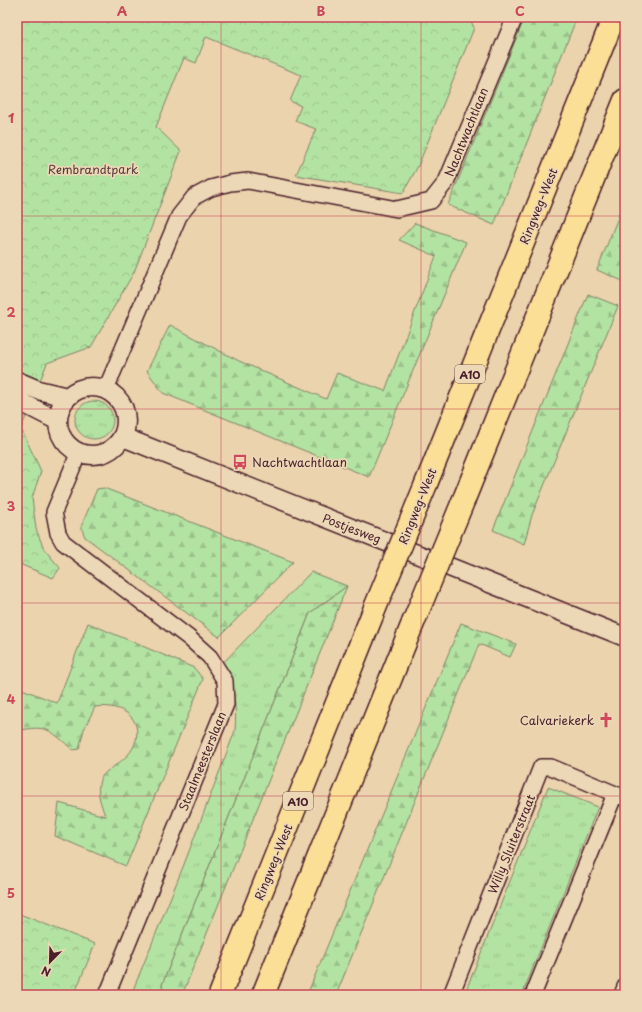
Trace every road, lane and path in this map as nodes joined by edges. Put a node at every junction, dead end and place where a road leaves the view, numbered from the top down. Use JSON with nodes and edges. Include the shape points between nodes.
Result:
{"nodes":[{"id":1,"x":515,"y":17,"type":"edge"},
{"id":2,"x":614,"y":17,"type":"edge"},
{"id":3,"x":625,"y":100,"type":"edge"},
{"id":4,"x":17,"y":381,"type":"edge"},
{"id":5,"x":106,"y":389,"type":"junction"},
{"id":6,"x":67,"y":397,"type":"junction"},
{"id":7,"x":17,"y":400,"type":"edge"},
{"id":8,"x":58,"y":421,"type":"junction"},
{"id":9,"x":123,"y":437,"type":"junction"},
{"id":10,"x":78,"y":452,"type":"junction"},
{"id":11,"x":625,"y":637,"type":"edge"},
{"id":12,"x":620,"y":796,"type":"edge"},
{"id":13,"x":625,"y":987,"type":"edge"},
{"id":14,"x":107,"y":995,"type":"edge"},
{"id":15,"x":220,"y":995,"type":"edge"},
{"id":16,"x":263,"y":995,"type":"edge"},
{"id":17,"x":451,"y":995,"type":"edge"},
{"id":18,"x":533,"y":995,"type":"edge"},
{"id":19,"x":622,"y":995,"type":"edge"}],
"edges":[{"from":1,"to":5,"type":"street","name":"Nachtwachtlaan","via":[[446,182],[431,201],[397,209],[248,181],[211,188],[194,197],[179,216]]},
{"from":2,"to":15,"type":"highway","name":"Ringweg-West","number":"A10","bridge":true},
{"from":3,"to":16,"type":"highway","bridge":true},
{"from":4,"to":6,"type":"street","via":[[38,390]]},
{"from":5,"to":6,"type":"street","via":[[99,386],[85,387]]},
{"from":5,"to":9,"type":"street","via":[[116,395],[124,407],[127,422]]},
{"from":6,"to":8,"type":"street","via":[[60,409]]},
{"from":7,"to":8,"type":"street"},
{"from":8,"to":10,"type":"street","via":[[64,440]]},
{"from":9,"to":10,"type":"street","via":[[116,446],[105,453],[94,455]]},
{"from":9,"to":11,"type":"street","name":"Postjesweg"},
{"from":10,"to":14,"type":"street","name":"Staalmeesterslaan","via":[[54,512],[58,533],[63,542],[189,638],[210,657],[225,680],[226,704]]},
{"from":12,"to":17,"type":"street","name":"Willy Sluiterstraat","via":[[551,767],[541,767]]},
{"from":12,"to":18,"type":"street","name":"Willy Sluiterstraat"},
{"from":13,"to":19,"type":"street"}]}
